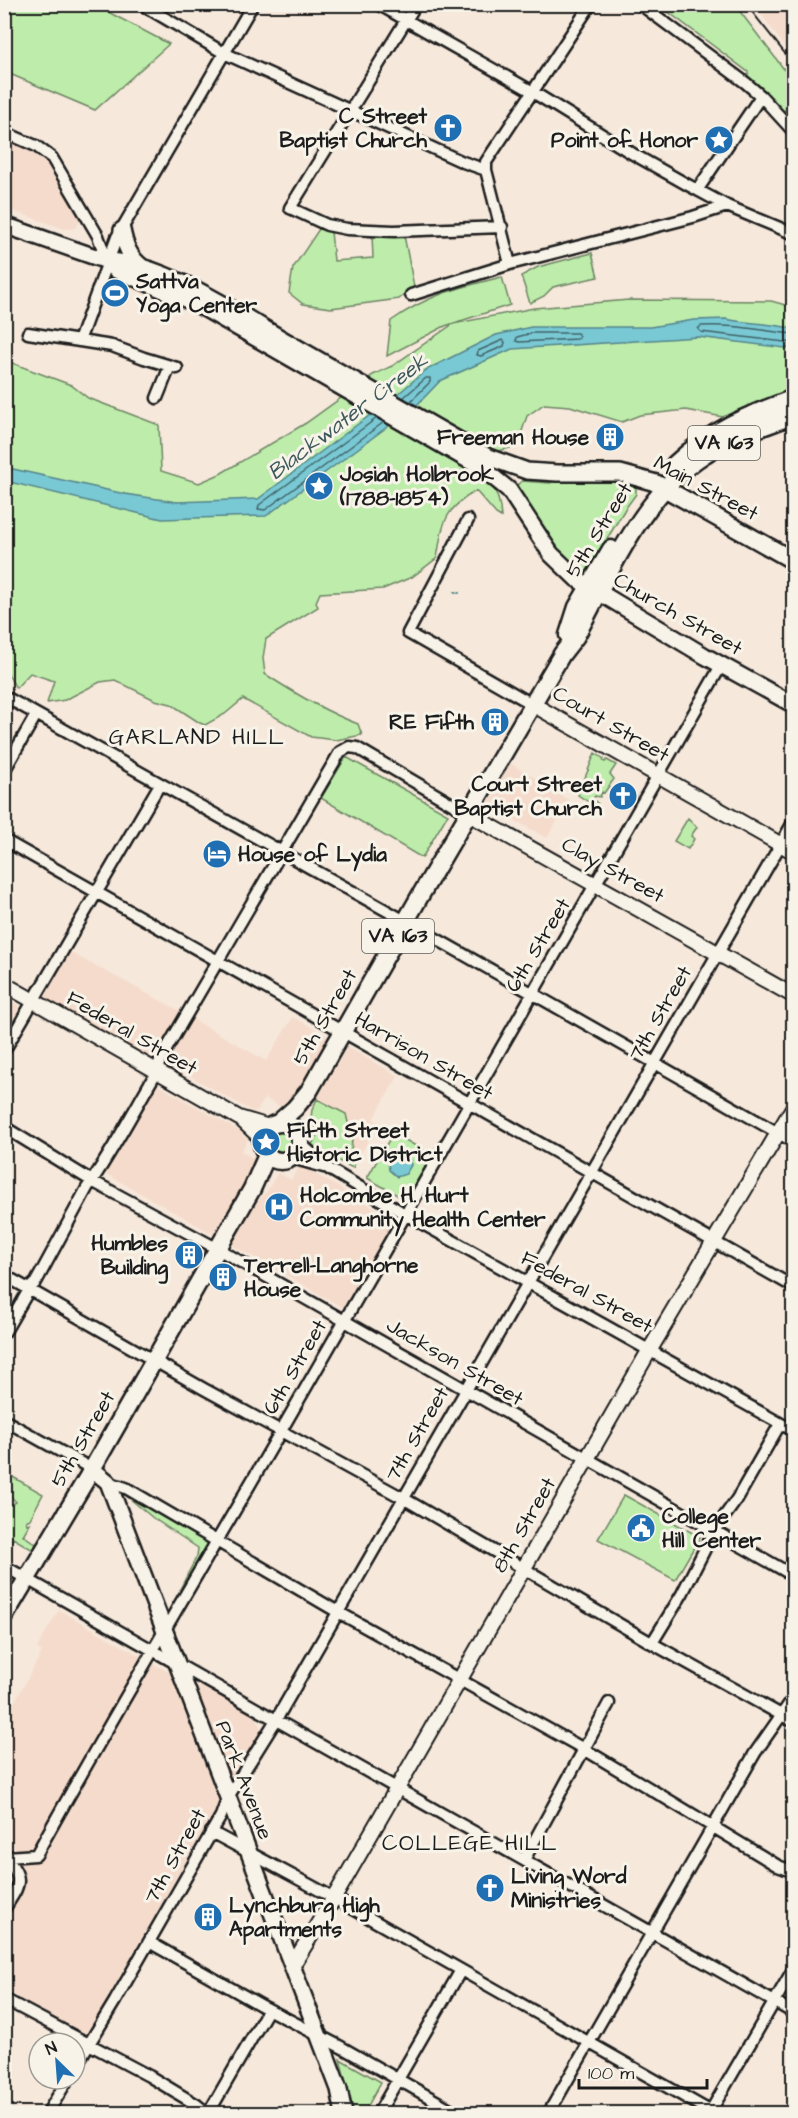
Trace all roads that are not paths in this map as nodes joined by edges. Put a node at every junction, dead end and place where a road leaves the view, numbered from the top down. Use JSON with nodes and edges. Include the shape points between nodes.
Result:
{"nodes":[{"id":1,"x":141,"y":4,"type":"edge"},
{"id":2,"x":253,"y":4,"type":"edge"},
{"id":3,"x":378,"y":4,"type":"edge"},
{"id":4,"x":416,"y":4,"type":"edge"},
{"id":5,"x":591,"y":4,"type":"edge"},
{"id":6,"x":640,"y":4,"type":"edge"},
{"id":7,"x":406,"y":20,"type":"junction"},
{"id":8,"x":224,"y":53,"type":"junction"},
{"id":9,"x":532,"y":91,"type":"junction"},
{"id":10,"x":760,"y":96,"type":"junction"},
{"id":11,"x":350,"y":112,"type":"junction"},
{"id":12,"x":4,"y":132,"type":"edge"},
{"id":13,"x":794,"y":132,"type":"edge"},
{"id":14,"x":486,"y":170,"type":"junction"},
{"id":15,"x":698,"y":189,"type":"junction"},
{"id":16,"x":727,"y":206,"type":"junction"},
{"id":17,"x":4,"y":225,"type":"edge"},
{"id":18,"x":502,"y":227,"type":"junction"},
{"id":19,"x":122,"y":230,"type":"junction"},
{"id":20,"x":794,"y":234,"type":"edge"},
{"id":21,"x":107,"y":261,"type":"junction"},
{"id":22,"x":510,"y":264,"type":"junction"},
{"id":23,"x":142,"y":267,"type":"junction"},
{"id":24,"x":171,"y":285,"type":"junction"},
{"id":25,"x":411,"y":295,"type":"dead end"},
{"id":26,"x":28,"y":333,"type":"dead end"},
{"id":27,"x":79,"y":341,"type":"junction"},
{"id":28,"x":157,"y":398,"type":"dead end"},
{"id":29,"x":792,"y":404,"type":"edge"},
{"id":30,"x":485,"y":462,"type":"junction"},
{"id":31,"x":557,"y":473,"type":"junction"},
{"id":32,"x":660,"y":486,"type":"junction"},
{"id":33,"x":509,"y":490,"type":"junction"},
{"id":34,"x":468,"y":520,"type":"dead end"},
{"id":35,"x":794,"y":561,"type":"edge"},
{"id":36,"x":594,"y":589,"type":"junction"},
{"id":37,"x":722,"y":664,"type":"junction"},
{"id":38,"x":4,"y":696,"type":"edge"},
{"id":39,"x":532,"y":704,"type":"junction"},
{"id":40,"x":794,"y":705,"type":"edge"},
{"id":41,"x":36,"y":715,"type":"junction"},
{"id":42,"x":4,"y":771,"type":"edge"},
{"id":43,"x":657,"y":775,"type":"junction"},
{"id":44,"x":160,"y":784,"type":"junction"},
{"id":45,"x":469,"y":814,"type":"junction"},
{"id":46,"x":794,"y":821,"type":"edge"},
{"id":47,"x":4,"y":840,"type":"edge"},
{"id":48,"x":780,"y":844,"type":"junction"},
{"id":49,"x":281,"y":851,"type":"junction"},
{"id":50,"x":794,"y":852,"type":"edge"},
{"id":51,"x":595,"y":884,"type":"junction"},
{"id":52,"x":97,"y":892,"type":"junction"},
{"id":53,"x":406,"y":921,"type":"junction"},
{"id":54,"x":717,"y":953,"type":"junction"},
{"id":55,"x":219,"y":961,"type":"junction"},
{"id":56,"x":4,"y":984,"type":"edge"},
{"id":57,"x":532,"y":993,"type":"junction"},
{"id":58,"x":794,"y":996,"type":"edge"},
{"id":59,"x":33,"y":1000,"type":"junction"},
{"id":60,"x":343,"y":1032,"type":"junction"},
{"id":61,"x":4,"y":1051,"type":"edge"},
{"id":62,"x":654,"y":1063,"type":"junction"},
{"id":63,"x":157,"y":1071,"type":"junction"},
{"id":64,"x":468,"y":1103,"type":"junction"},
{"id":65,"x":794,"y":1106,"type":"edge"},
{"id":66,"x":4,"y":1127,"type":"edge"},
{"id":67,"x":778,"y":1133,"type":"junction"},
{"id":68,"x":281,"y":1142,"type":"junction"},
{"id":69,"x":794,"y":1142,"type":"edge"},
{"id":70,"x":329,"y":1169,"type":"junction"},
{"id":71,"x":591,"y":1173,"type":"junction"},
{"id":72,"x":92,"y":1181,"type":"junction"},
{"id":73,"x":405,"y":1214,"type":"junction"},
{"id":74,"x":713,"y":1242,"type":"junction"},
{"id":75,"x":218,"y":1249,"type":"junction"},
{"id":76,"x":4,"y":1275,"type":"edge"},
{"id":77,"x":528,"y":1283,"type":"junction"},
{"id":78,"x":794,"y":1287,"type":"edge"},
{"id":79,"x":30,"y":1288,"type":"junction"},
{"id":80,"x":344,"y":1321,"type":"junction"},
{"id":81,"x":4,"y":1333,"type":"edge"},
{"id":82,"x":649,"y":1351,"type":"junction"},
{"id":83,"x":154,"y":1360,"type":"junction"},
{"id":84,"x":465,"y":1390,"type":"junction"},
{"id":85,"x":4,"y":1420,"type":"edge"},
{"id":86,"x":780,"y":1424,"type":"junction"},
{"id":87,"x":281,"y":1431,"type":"junction"},
{"id":88,"x":794,"y":1431,"type":"edge"},
{"id":89,"x":587,"y":1458,"type":"junction"},
{"id":90,"x":92,"y":1469,"type":"junction"},
{"id":91,"x":108,"y":1482,"type":"junction"},
{"id":92,"x":403,"y":1498,"type":"junction"},
{"id":93,"x":714,"y":1531,"type":"junction"},
{"id":94,"x":217,"y":1541,"type":"junction"},
{"id":95,"x":4,"y":1566,"type":"edge"},
{"id":96,"x":524,"y":1567,"type":"junction"},
{"id":97,"x":794,"y":1575,"type":"edge"},
{"id":98,"x":27,"y":1578,"type":"junction"},
{"id":99,"x":338,"y":1612,"type":"junction"},
{"id":100,"x":4,"y":1617,"type":"edge"},
{"id":101,"x":164,"y":1629,"type":"junction"},
{"id":102,"x":652,"y":1643,"type":"junction"},
{"id":103,"x":154,"y":1650,"type":"junction"},
{"id":104,"x":178,"y":1663,"type":"junction"},
{"id":105,"x":459,"y":1679,"type":"junction"},
{"id":106,"x":794,"y":1697,"type":"edge"},
{"id":107,"x":609,"y":1703,"type":"dead end"},
{"id":108,"x":782,"y":1714,"type":"junction"},
{"id":109,"x":276,"y":1720,"type":"junction"},
{"id":110,"x":794,"y":1722,"type":"edge"},
{"id":111,"x":584,"y":1749,"type":"junction"},
{"id":112,"x":397,"y":1788,"type":"junction"},
{"id":113,"x":228,"y":1797,"type":"junction"},
{"id":114,"x":712,"y":1826,"type":"junction"},
{"id":115,"x":211,"y":1832,"type":"junction"},
{"id":116,"x":249,"y":1852,"type":"junction"},
{"id":117,"x":5,"y":1857,"type":"edge"},
{"id":118,"x":524,"y":1860,"type":"junction"},
{"id":119,"x":794,"y":1872,"type":"edge"},
{"id":120,"x":334,"y":1898,"type":"junction"},
{"id":121,"x":4,"y":1909,"type":"edge"},
{"id":122,"x":652,"y":1932,"type":"junction"},
{"id":123,"x":149,"y":1941,"type":"junction"},
{"id":124,"x":292,"y":1966,"type":"junction"},
{"id":125,"x":794,"y":1968,"type":"edge"},
{"id":126,"x":461,"y":1970,"type":"junction"},
{"id":127,"x":4,"y":1999,"type":"edge"},
{"id":128,"x":773,"y":2001,"type":"junction"},
{"id":129,"x":268,"y":2010,"type":"junction"},
{"id":130,"x":794,"y":2013,"type":"edge"},
{"id":131,"x":318,"y":2036,"type":"junction"},
{"id":132,"x":589,"y":2042,"type":"junction"},
{"id":133,"x":88,"y":2045,"type":"junction"},
{"id":134,"x":399,"y":2079,"type":"junction"},
{"id":135,"x":61,"y":2091,"type":"edge"},
{"id":136,"x":711,"y":2113,"type":"edge"},
{"id":137,"x":47,"y":2114,"type":"edge"},
{"id":138,"x":208,"y":2114,"type":"edge"},
{"id":139,"x":344,"y":2114,"type":"edge"},
{"id":140,"x":378,"y":2114,"type":"edge"},
{"id":141,"x":459,"y":2114,"type":"edge"},
{"id":142,"x":548,"y":2114,"type":"edge"}],
"edges":[{"from":1,"to":8,"type":"street"},
{"from":2,"to":8,"type":"street"},
{"from":3,"to":7,"type":"street"},
{"from":4,"to":7,"type":"street"},
{"from":5,"to":9,"type":"street"},
{"from":6,"to":10,"type":"street"},
{"from":7,"to":9,"type":"street"},
{"from":7,"to":11,"type":"street"},
{"from":8,"to":11,"type":"street"},
{"from":8,"to":19,"type":"street"},
{"from":9,"to":14,"type":"street","via":[[486,162]]},
{"from":9,"to":15,"type":"street"},
{"from":10,"to":13,"type":"street"},
{"from":10,"to":15,"type":"street"},
{"from":11,"to":14,"type":"street"},
{"from":11,"to":18,"type":"street","via":[[290,208],[327,225],[347,229]]},
{"from":12,"to":21,"type":"street","via":[[52,158],[98,236]]},
{"from":14,"to":18,"type":"street"},
{"from":15,"to":16,"type":"street"},
{"from":16,"to":20,"type":"street"},
{"from":16,"to":22,"type":"street"},
{"from":17,"to":21,"type":"main road"},
{"from":18,"to":22,"type":"street"},
{"from":19,"to":21,"type":"street"},
{"from":19,"to":23,"type":"main road","via":[[131,257]]},
{"from":21,"to":23,"type":"main road"},
{"from":21,"to":24,"type":"main road","via":[[116,270]]},
{"from":21,"to":27,"type":"street"},
{"from":22,"to":25,"type":"street"},
{"from":23,"to":24,"type":"main road"},
{"from":24,"to":30,"type":"main road","via":[[206,309]]},
{"from":26,"to":27,"type":"street"},
{"from":27,"to":28,"type":"street","via":[[112,346],[174,367]]},
{"from":29,"to":32,"type":"main road","name":"5th Street","via":[[730,424],[701,441]]},
{"from":30,"to":31,"type":"main road"},
{"from":30,"to":33,"type":"main road","name":"Church Street"},
{"from":31,"to":32,"type":"main road","name":"Main Street","via":[[620,472]]},
{"from":31,"to":33,"type":"main road","via":[[515,479]]},
{"from":32,"to":35,"type":"main road","name":"Main Street"},
{"from":32,"to":36,"type":"main road","name":"5th Street","via":[[632,512]]},
{"from":33,"to":36,"type":"main road","name":"Church Street","via":[[551,554]]},
{"from":34,"to":39,"type":"street","name":"Court Street","via":[[408,633]]},
{"from":36,"to":37,"type":"main road","name":"Church Street"},
{"from":36,"to":39,"type":"main road","name":"5th Street","number":"VA 163","via":[[577,607],[562,654]]},
{"from":37,"to":40,"type":"main road","name":"Church Street"},
{"from":37,"to":43,"type":"street","name":"6th Street"},
{"from":38,"to":41,"type":"street"},
{"from":39,"to":43,"type":"street","name":"Court Street"},
{"from":39,"to":45,"type":"main road","name":"5th Street","number":"VA 163"},
{"from":41,"to":42,"type":"street"},
{"from":41,"to":44,"type":"street"},
{"from":43,"to":48,"type":"street","name":"Court Street"},
{"from":43,"to":51,"type":"street","name":"6th Street"},
{"from":44,"to":49,"type":"street"},
{"from":44,"to":52,"type":"street"},
{"from":45,"to":49,"type":"street","name":"Clay Street","via":[[357,748],[349,747],[340,752]]},
{"from":45,"to":51,"type":"street","name":"Clay Street"},
{"from":45,"to":53,"type":"main road","name":"5th Street","number":"VA 163"},
{"from":46,"to":48,"type":"street","name":"7th Street"},
{"from":47,"to":52,"type":"street","name":"Harrison Street"},
{"from":48,"to":50,"type":"street","name":"Court Street"},
{"from":48,"to":54,"type":"street","name":"7th Street"},
{"from":49,"to":53,"type":"street"},
{"from":49,"to":55,"type":"street"},
{"from":51,"to":54,"type":"street","name":"Clay Street"},
{"from":51,"to":57,"type":"street","name":"6th Street"},
{"from":52,"to":55,"type":"street","name":"Harrison Street"},
{"from":52,"to":59,"type":"street"},
{"from":53,"to":57,"type":"street"},
{"from":53,"to":60,"type":"main road","name":"5th Street","number":"VA 163"},
{"from":54,"to":58,"type":"street","name":"Clay Street"},
{"from":54,"to":62,"type":"street","name":"7th Street"},
{"from":55,"to":60,"type":"street","name":"Harrison Street"},
{"from":55,"to":63,"type":"street"},
{"from":56,"to":59,"type":"street","name":"Federal Street"},
{"from":57,"to":62,"type":"street"},
{"from":57,"to":64,"type":"street","name":"6th Street"},
{"from":59,"to":61,"type":"street"},
{"from":59,"to":63,"type":"street","name":"Federal Street"},
{"from":60,"to":64,"type":"street","name":"Harrison Street"},
{"from":60,"to":68,"type":"main road","name":"5th Street","number":"VA 163","via":[[309,1091],[302,1113]]},
{"from":62,"to":67,"type":"street"},
{"from":62,"to":71,"type":"street","name":"7th Street"},
{"from":63,"to":68,"type":"street","name":"Federal Street"},
{"from":63,"to":72,"type":"street"},
{"from":64,"to":71,"type":"street","name":"Harrison Street"},
{"from":64,"to":73,"type":"street","name":"6th Street"},
{"from":65,"to":67,"type":"street","name":"8th Street"},
{"from":66,"to":72,"type":"street","name":"Jackson Street"},
{"from":67,"to":69,"type":"street"},
{"from":67,"to":74,"type":"street","name":"8th Street"},
{"from":68,"to":70,"type":"street","name":"Federal Street"},
{"from":68,"to":70,"type":"street","name":"Federal Street"},
{"from":68,"to":75,"type":"main road","name":"5th Street","number":"VA 163"},
{"from":70,"to":73,"type":"street","name":"Federal Street"},
{"from":71,"to":74,"type":"street","name":"Harrison Street"},
{"from":71,"to":77,"type":"street","name":"7th Street"},
{"from":72,"to":75,"type":"street","name":"Jackson Street"},
{"from":72,"to":79,"type":"street"},
{"from":73,"to":77,"type":"street","name":"Federal Street"},
{"from":73,"to":80,"type":"street","name":"6th Street"},
{"from":74,"to":78,"type":"street","name":"Harrison Street"},
{"from":74,"to":82,"type":"street","name":"8th Street"},
{"from":75,"to":80,"type":"street","name":"Jackson Street"},
{"from":75,"to":83,"type":"main road","name":"5th Street","number":"VA 163"},
{"from":76,"to":79,"type":"street"},
{"from":77,"to":82,"type":"street","name":"Federal Street"},
{"from":77,"to":84,"type":"street","name":"7th Street"},
{"from":79,"to":81,"type":"street"},
{"from":79,"to":83,"type":"street"},
{"from":80,"to":84,"type":"street","name":"Jackson Street"},
{"from":80,"to":87,"type":"street","name":"6th Street"},
{"from":82,"to":86,"type":"street","name":"Federal Street"},
{"from":82,"to":89,"type":"street","name":"8th Street"},
{"from":83,"to":87,"type":"street"},
{"from":83,"to":90,"type":"main road","name":"5th Street","number":"VA 163"},
{"from":84,"to":89,"type":"street","name":"Jackson Street"},
{"from":84,"to":92,"type":"street","name":"7th Street"},
{"from":85,"to":90,"type":"street"},
{"from":86,"to":88,"type":"street","name":"Federal Street"},
{"from":86,"to":93,"type":"street"},
{"from":87,"to":92,"type":"street"},
{"from":87,"to":94,"type":"street","name":"6th Street"},
{"from":89,"to":93,"type":"street","name":"Jackson Street"},
{"from":89,"to":96,"type":"street","name":"8th Street"},
{"from":90,"to":91,"type":"main road"},
{"from":90,"to":98,"type":"main road","name":"5th Street","number":"VA 163"},
{"from":91,"to":94,"type":"street","via":[[126,1488]]},
{"from":91,"to":101,"type":"main road","name":"Park Avenue"},
{"from":92,"to":96,"type":"street"},
{"from":92,"to":99,"type":"street","name":"7th Street"},
{"from":93,"to":97,"type":"street","name":"Jackson Street"},
{"from":93,"to":102,"type":"street"},
{"from":94,"to":99,"type":"street"},
{"from":94,"to":101,"type":"street","name":"6th Street"},
{"from":95,"to":98,"type":"street"},
{"from":96,"to":102,"type":"street"},
{"from":96,"to":105,"type":"street","name":"8th Street"},
{"from":98,"to":100,"type":"main road","name":"5th Street","number":"VA 163"},
{"from":98,"to":103,"type":"street"},
{"from":99,"to":105,"type":"street"},
{"from":99,"to":109,"type":"street","name":"7th Street"},
{"from":101,"to":103,"type":"street","name":"6th Street"},
{"from":101,"to":104,"type":"main road","name":"Park Avenue"},
{"from":102,"to":108,"type":"street"},
{"from":103,"to":104,"type":"street"},
{"from":103,"to":117,"type":"street","name":"6th Street","via":[[36,1855]]},
{"from":104,"to":109,"type":"street"},
{"from":104,"to":113,"type":"main road","name":"Park Avenue"},
{"from":105,"to":111,"type":"street"},
{"from":105,"to":112,"type":"street","name":"8th Street"},
{"from":106,"to":108,"type":"street"},
{"from":107,"to":111,"type":"street"},
{"from":108,"to":110,"type":"street"},
{"from":108,"to":114,"type":"street"},
{"from":109,"to":112,"type":"street"},
{"from":109,"to":113,"type":"street","name":"7th Street"},
{"from":111,"to":114,"type":"street"},
{"from":111,"to":118,"type":"street"},
{"from":112,"to":118,"type":"street"},
{"from":112,"to":120,"type":"street","name":"8th Street"},
{"from":113,"to":115,"type":"street","name":"7th Street"},
{"from":113,"to":116,"type":"main road","name":"Park Avenue"},
{"from":114,"to":119,"type":"street"},
{"from":114,"to":122,"type":"street"},
{"from":115,"to":116,"type":"street"},
{"from":115,"to":123,"type":"street","name":"7th Street"},
{"from":116,"to":120,"type":"street"},
{"from":116,"to":124,"type":"main road","name":"Park Avenue"},
{"from":117,"to":121,"type":"street","name":"6th Street","via":[[19,1876],[19,1886]]},
{"from":118,"to":122,"type":"street"},
{"from":120,"to":124,"type":"street","name":"8th Street"},
{"from":120,"to":126,"type":"street"},
{"from":122,"to":128,"type":"street"},
{"from":122,"to":132,"type":"street"},
{"from":123,"to":129,"type":"street"},
{"from":123,"to":133,"type":"street","name":"7th Street"},
{"from":124,"to":131,"type":"main road","name":"Park Avenue"},
{"from":125,"to":128,"type":"street"},
{"from":126,"to":132,"type":"street"},
{"from":126,"to":134,"type":"street"},
{"from":127,"to":133,"type":"street"},
{"from":128,"to":130,"type":"street"},
{"from":128,"to":136,"type":"street"},
{"from":129,"to":131,"type":"street"},
{"from":129,"to":138,"type":"street"},
{"from":131,"to":134,"type":"street"},
{"from":131,"to":139,"type":"main road","name":"Park Avenue","via":[[339,2089]]},
{"from":132,"to":136,"type":"street"},
{"from":132,"to":142,"type":"street"},
{"from":133,"to":138,"type":"street","via":[[149,2076]]},
{"from":134,"to":140,"type":"street"},
{"from":134,"to":141,"type":"street"},
{"from":135,"to":137,"type":"street"}]}
